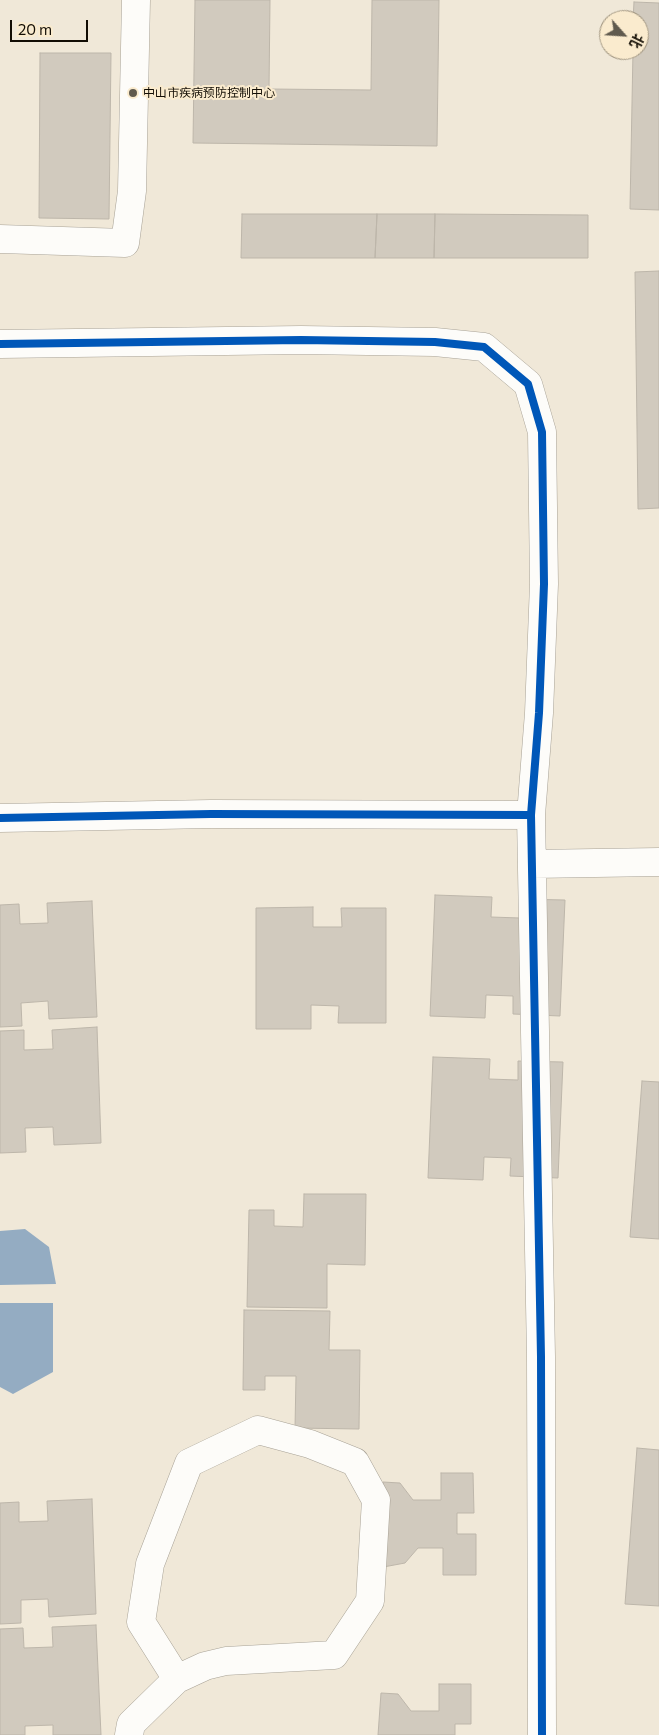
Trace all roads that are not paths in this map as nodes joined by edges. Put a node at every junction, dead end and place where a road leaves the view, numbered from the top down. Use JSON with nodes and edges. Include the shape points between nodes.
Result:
{"nodes":[{"id":1,"x":136,"y":0,"type":"edge"},
{"id":2,"x":0,"y":239,"type":"edge"},
{"id":3,"x":0,"y":344,"type":"edge"},
{"id":4,"x":531,"y":816,"type":"junction"},
{"id":5,"x":0,"y":818,"type":"edge"},
{"id":6,"x":659,"y":862,"type":"edge"},
{"id":7,"x":532,"y":864,"type":"junction"},
{"id":8,"x":177,"y":1679,"type":"junction"},
{"id":9,"x":129,"y":1735,"type":"edge"},
{"id":10,"x":542,"y":1735,"type":"edge"}],
"edges":[{"from":1,"to":2,"type":"street","via":[[132,191],[125,243]]},
{"from":3,"to":4,"type":"street","via":[[301,340],[434,342],[484,347],[528,384],[542,432],[544,584]]},
{"from":4,"to":5,"type":"street","via":[[211,814]]},
{"from":4,"to":7,"type":"street"},
{"from":6,"to":7,"type":"street"},
{"from":7,"to":10,"type":"street","via":[[541,1367]]},
{"from":8,"to":8,"type":"street","via":[[226,1661],[334,1655],[370,1601],[376,1500],[355,1462],[310,1444],[258,1430],[189,1463],[150,1564],[141,1622]]},
{"from":8,"to":9,"type":"street","via":[[131,1724]]}]}
